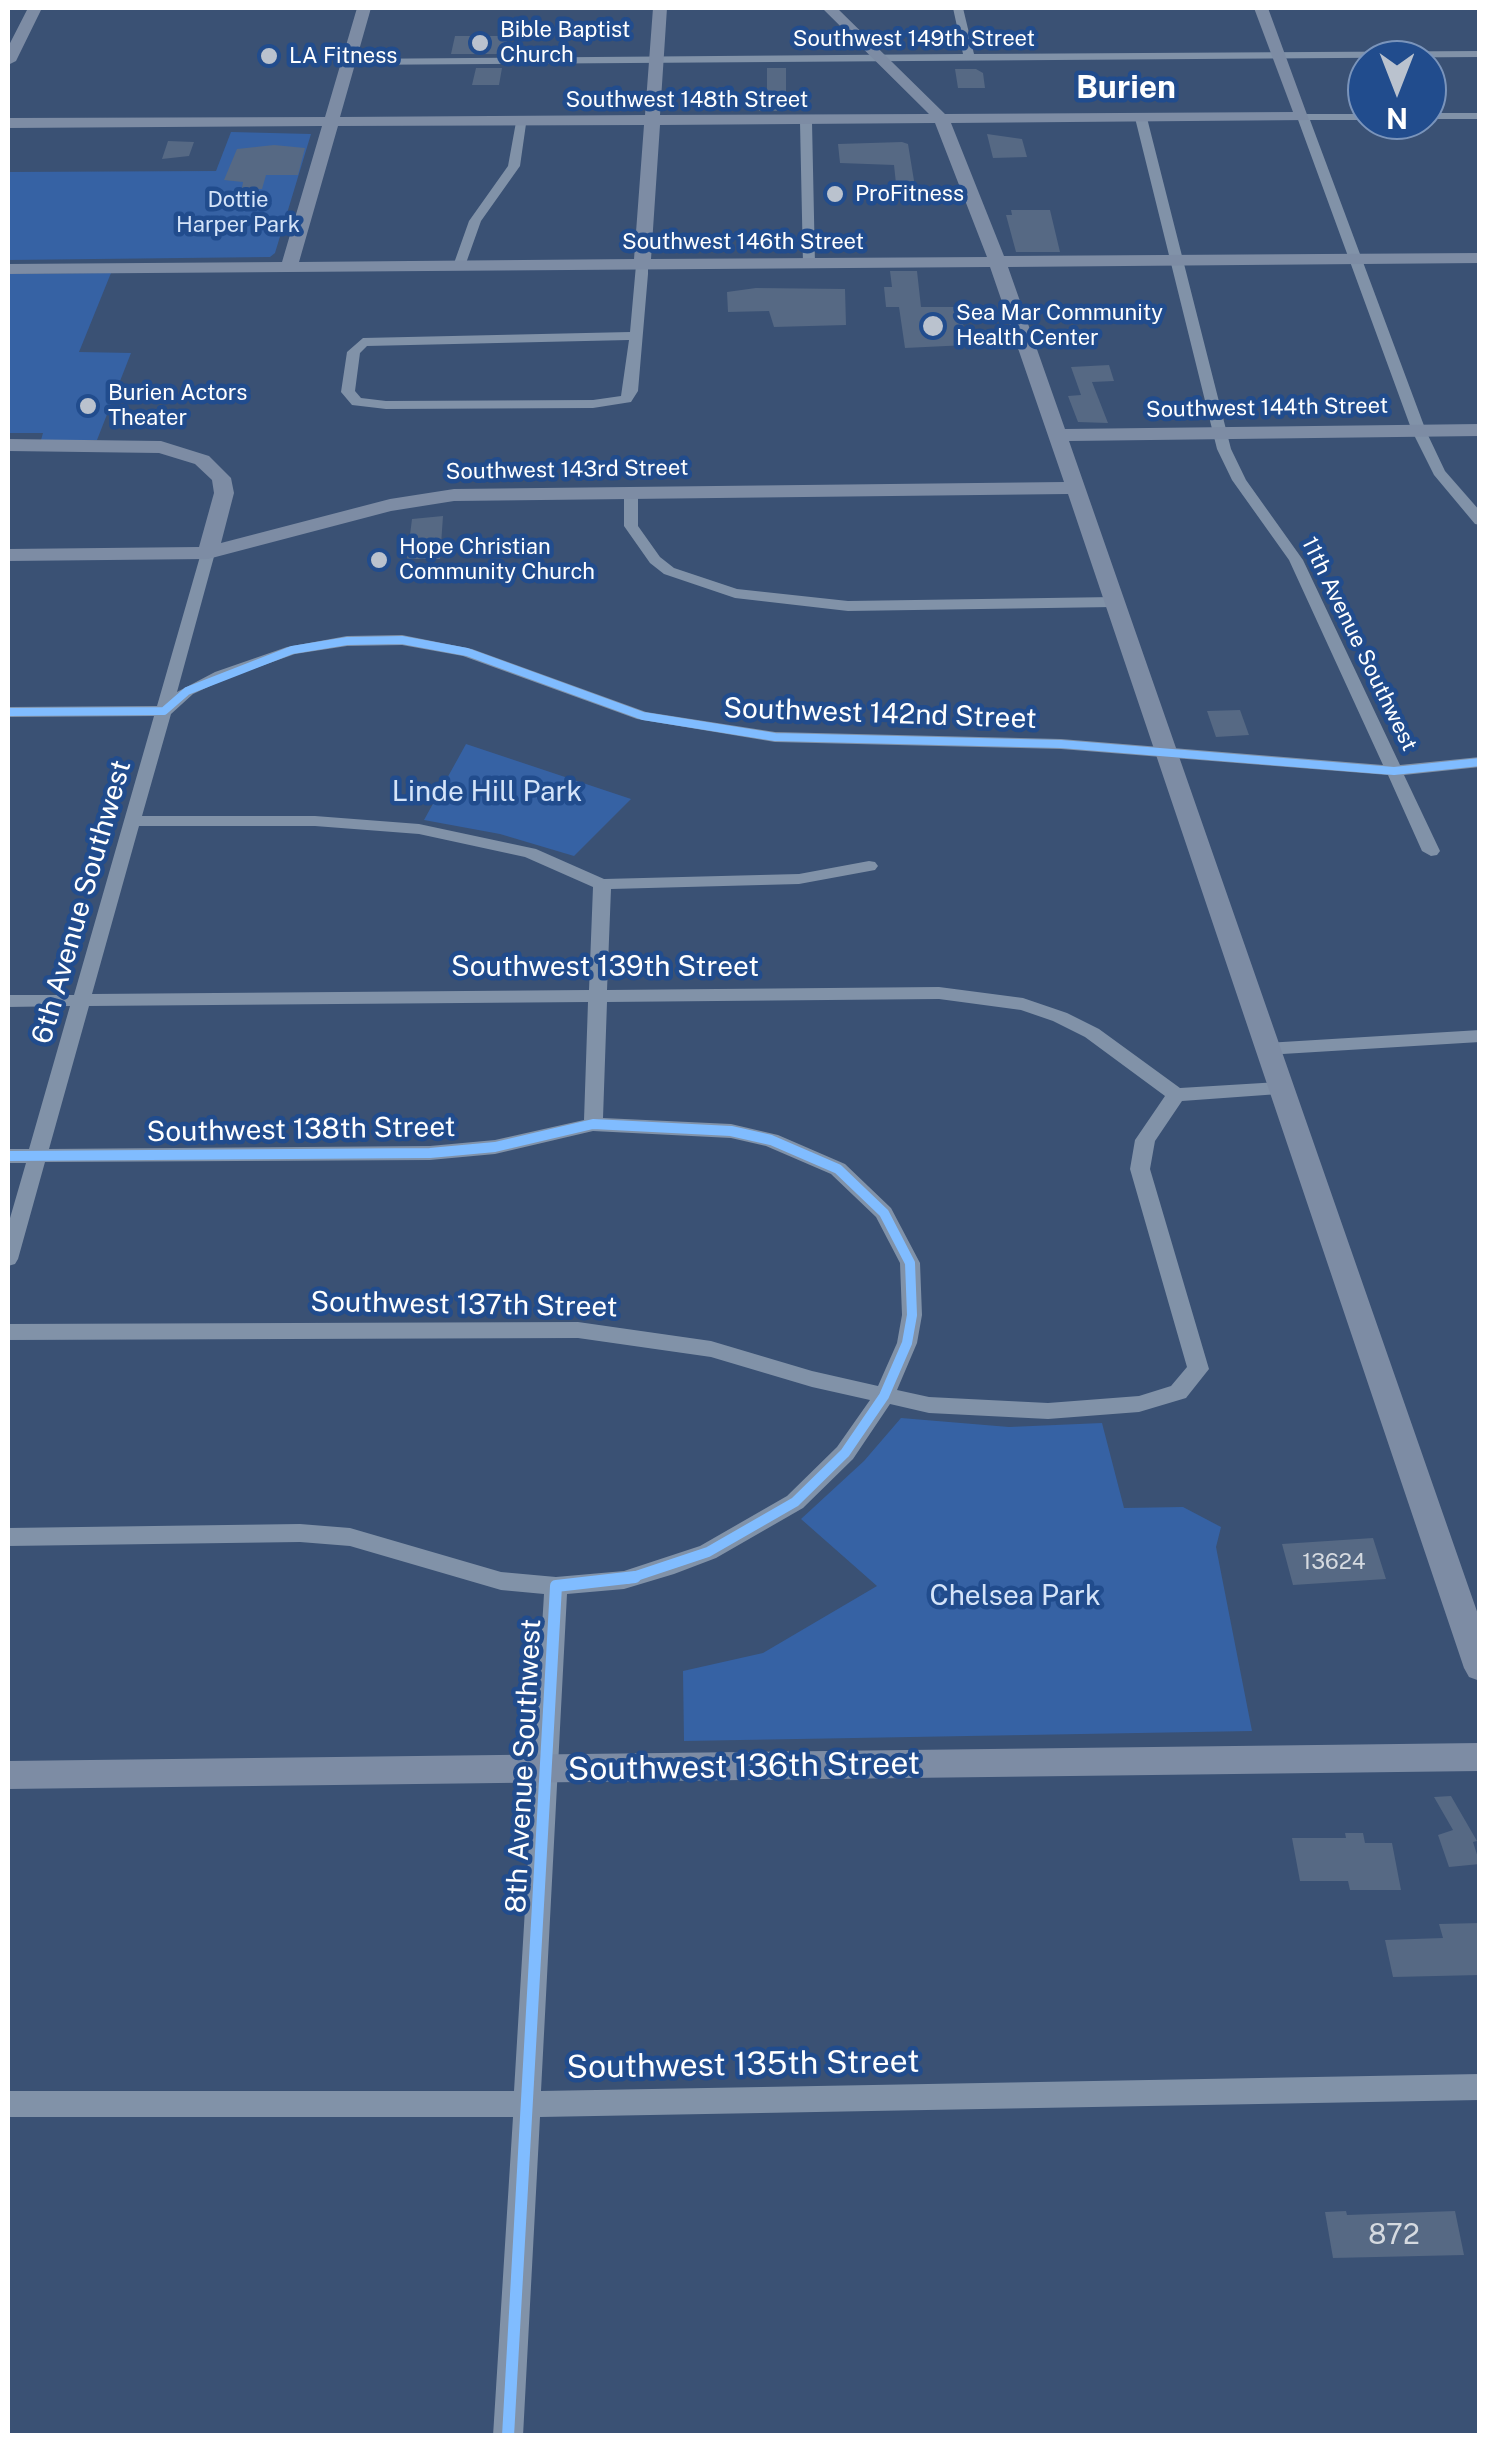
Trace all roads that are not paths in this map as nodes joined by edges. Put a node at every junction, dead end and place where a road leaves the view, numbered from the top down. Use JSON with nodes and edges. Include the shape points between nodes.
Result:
{"nodes":[{"id":1,"x":35,"y":8,"type":"edge"},
{"id":2,"x":364,"y":8,"type":"edge"},
{"id":3,"x":660,"y":8,"type":"edge"},
{"id":4,"x":829,"y":8,"type":"edge"},
{"id":5,"x":958,"y":8,"type":"edge"},
{"id":6,"x":1260,"y":8,"type":"edge"},
{"id":7,"x":1480,"y":54,"type":"edge"},
{"id":8,"x":1280,"y":56,"type":"junction"},
{"id":9,"x":969,"y":58,"type":"junction"},
{"id":10,"x":884,"y":59,"type":"junction"},
{"id":11,"x":656,"y":60,"type":"junction"},
{"id":12,"x":8,"y":61,"type":"edge"},
{"id":13,"x":348,"y":62,"type":"junction"},
{"id":14,"x":1347,"y":116,"type":"edge"},
{"id":15,"x":1447,"y":116,"type":"edge"},
{"id":16,"x":1480,"y":116,"type":"edge"},
{"id":17,"x":1303,"y":117,"type":"junction"},
{"id":18,"x":1141,"y":118,"type":"junction"},
{"id":19,"x":942,"y":120,"type":"junction"},
{"id":20,"x":806,"y":122,"type":"junction"},
{"id":21,"x":8,"y":123,"type":"edge"},
{"id":22,"x":651,"y":123,"type":"junction"},
{"id":23,"x":329,"y":124,"type":"junction"},
{"id":24,"x":520,"y":124,"type":"junction"},
{"id":25,"x":1480,"y":258,"type":"edge"},
{"id":26,"x":1174,"y":260,"type":"junction"},
{"id":27,"x":1356,"y":260,"type":"junction"},
{"id":28,"x":997,"y":262,"type":"junction"},
{"id":29,"x":810,"y":264,"type":"junction"},
{"id":30,"x":289,"y":266,"type":"junction"},
{"id":31,"x":459,"y":266,"type":"junction"},
{"id":32,"x":642,"y":266,"type":"junction"},
{"id":33,"x":8,"y":269,"type":"edge"},
{"id":34,"x":636,"y":336,"type":"junction"},
{"id":35,"x":1480,"y":430,"type":"edge"},
{"id":36,"x":1419,"y":431,"type":"junction"},
{"id":37,"x":1220,"y":434,"type":"junction"},
{"id":38,"x":1056,"y":435,"type":"junction"},
{"id":39,"x":8,"y":446,"type":"edge"},
{"id":40,"x":1075,"y":488,"type":"junction"},
{"id":41,"x":631,"y":492,"type":"junction"},
{"id":42,"x":1480,"y":520,"type":"edge"},
{"id":43,"x":208,"y":552,"type":"junction"},
{"id":44,"x":8,"y":555,"type":"edge"},
{"id":45,"x":1114,"y":602,"type":"junction"},
{"id":46,"x":164,"y":711,"type":"junction"},
{"id":47,"x":8,"y":712,"type":"edge"},
{"id":48,"x":1166,"y":752,"type":"junction"},
{"id":49,"x":1480,"y":762,"type":"edge"},
{"id":50,"x":1394,"y":770,"type":"junction"},
{"id":51,"x":134,"y":821,"type":"junction"},
{"id":52,"x":1431,"y":851,"type":"dead end"},
{"id":53,"x":869,"y":866,"type":"dead end"},
{"id":54,"x":602,"y":884,"type":"junction"},
{"id":55,"x":596,"y":994,"type":"junction"},
{"id":56,"x":84,"y":1000,"type":"junction"},
{"id":57,"x":8,"y":1001,"type":"edge"},
{"id":58,"x":1480,"y":1036,"type":"edge"},
{"id":59,"x":1266,"y":1049,"type":"junction"},
{"id":60,"x":1279,"y":1088,"type":"junction"},
{"id":61,"x":1176,"y":1095,"type":"junction"},
{"id":62,"x":593,"y":1124,"type":"junction"},
{"id":63,"x":8,"y":1156,"type":"edge"},
{"id":64,"x":39,"y":1156,"type":"junction"},
{"id":65,"x":8,"y":1258,"type":"edge"},
{"id":66,"x":8,"y":1332,"type":"edge"},
{"id":67,"x":884,"y":1396,"type":"junction"},
{"id":68,"x":8,"y":1536,"type":"edge"},
{"id":69,"x":556,"y":1586,"type":"junction"},
{"id":70,"x":1480,"y":1668,"type":"edge"},
{"id":71,"x":1480,"y":1757,"type":"edge"},
{"id":72,"x":547,"y":1770,"type":"junction"},
{"id":73,"x":8,"y":1775,"type":"edge"},
{"id":74,"x":1480,"y":2087,"type":"edge"},
{"id":75,"x":8,"y":2104,"type":"edge"},
{"id":76,"x":528,"y":2104,"type":"junction"},
{"id":77,"x":508,"y":2436,"type":"edge"}],
"edges":[{"from":1,"to":12,"type":"street"},
{"from":2,"to":13,"type":"street"},
{"from":3,"to":11,"type":"street"},
{"from":4,"to":10,"type":"street"},
{"from":5,"to":9,"type":"street"},
{"from":6,"to":8,"type":"street"},
{"from":7,"to":8,"type":"street","name":"Southwest 149th Street"},
{"from":8,"to":9,"type":"street","name":"Southwest 149th Street"},
{"from":8,"to":17,"type":"street"},
{"from":9,"to":10,"type":"street","name":"Southwest 149th Street"},
{"from":10,"to":11,"type":"street","name":"Southwest 149th Street"},
{"from":10,"to":19,"type":"street"},
{"from":11,"to":13,"type":"street","name":"Southwest 149th Street"},
{"from":11,"to":22,"type":"street"},
{"from":13,"to":23,"type":"street"},
{"from":14,"to":17,"type":"street","name":"Southwest 148th Street"},
{"from":15,"to":16,"type":"street"},
{"from":17,"to":18,"type":"street","name":"Southwest 148th Street"},
{"from":17,"to":27,"type":"street"},
{"from":18,"to":19,"type":"street","name":"Southwest 148th Street"},
{"from":18,"to":26,"type":"street","name":"11th Avenue Southwest"},
{"from":19,"to":20,"type":"street","name":"Southwest 148th Street"},
{"from":19,"to":28,"type":"street"},
{"from":20,"to":22,"type":"street","name":"Southwest 148th Street"},
{"from":20,"to":29,"type":"street"},
{"from":21,"to":23,"type":"street","name":"Southwest 148th Street"},
{"from":22,"to":24,"type":"street","name":"Southwest 148th Street"},
{"from":22,"to":32,"type":"street"},
{"from":23,"to":24,"type":"street","name":"Southwest 148th Street"},
{"from":23,"to":30,"type":"street"},
{"from":24,"to":31,"type":"street","via":[[514,166],[475,220]]},
{"from":25,"to":27,"type":"street","name":"Southwest 146th Street"},
{"from":26,"to":27,"type":"street","name":"Southwest 146th Street"},
{"from":26,"to":28,"type":"street","name":"Southwest 146th Street"},
{"from":26,"to":37,"type":"street","name":"11th Avenue Southwest"},
{"from":27,"to":36,"type":"street"},
{"from":28,"to":29,"type":"street","name":"Southwest 146th Street"},
{"from":28,"to":38,"type":"street"},
{"from":29,"to":32,"type":"street","name":"Southwest 146th Street"},
{"from":30,"to":31,"type":"street","name":"Southwest 146th Street"},
{"from":30,"to":33,"type":"street","name":"Southwest 146th Street"},
{"from":31,"to":32,"type":"street","name":"Southwest 146th Street"},
{"from":32,"to":34,"type":"street"},
{"from":34,"to":34,"type":"street","via":[[363,342],[354,352],[348,392],[357,402],[592,404],[628,397]]},
{"from":35,"to":36,"type":"street","name":"Southwest 144th Street"},
{"from":36,"to":37,"type":"street","name":"Southwest 144th Street"},
{"from":36,"to":42,"type":"street","via":[[1438,472]]},
{"from":37,"to":38,"type":"street","name":"Southwest 144th Street"},
{"from":37,"to":50,"type":"street","name":"11th Avenue Southwest","via":[[1239,480],[1296,560]]},
{"from":38,"to":40,"type":"street"},
{"from":39,"to":43,"type":"street","name":"6th Avenue Southwest","via":[[186,452],[221,478],[223,502]]},
{"from":40,"to":41,"type":"street","name":"Southwest 143rd Street"},
{"from":40,"to":45,"type":"street"},
{"from":41,"to":43,"type":"street","name":"Southwest 143rd Street","via":[[421,499]]},
{"from":41,"to":45,"type":"street","via":[[629,518],[643,548],[669,571],[735,594],[802,604]]},
{"from":43,"to":44,"type":"street","name":"Southwest 143rd Street"},
{"from":43,"to":46,"type":"street","name":"6th Avenue Southwest"},
{"from":45,"to":48,"type":"street"},
{"from":46,"to":47,"type":"street"},
{"from":46,"to":48,"type":"street","name":"Southwest 142nd Street","via":[[204,683],[292,650],[402,640],[467,652],[618,709],[722,731]]},
{"from":46,"to":51,"type":"street","name":"6th Avenue Southwest"},
{"from":48,"to":50,"type":"street","name":"Southwest 142nd Street"},
{"from":48,"to":59,"type":"street"},
{"from":49,"to":50,"type":"street","name":"Southwest 142nd Street"},
{"from":50,"to":52,"type":"street","name":"11th Avenue Southwest"},
{"from":51,"to":54,"type":"street","via":[[315,821],[419,829],[530,853]]},
{"from":51,"to":56,"type":"street","name":"6th Avenue Southwest"},
{"from":53,"to":54,"type":"street","via":[[798,878]]},
{"from":54,"to":55,"type":"street"},
{"from":55,"to":56,"type":"street","name":"Southwest 139th Street"},
{"from":55,"to":61,"type":"street","name":"Southwest 139th Street","via":[[984,997],[1024,1004],[1092,1033]]},
{"from":55,"to":62,"type":"street"},
{"from":56,"to":57,"type":"street","name":"Southwest 139th Street"},
{"from":56,"to":64,"type":"street","name":"6th Avenue Southwest"},
{"from":58,"to":59,"type":"street"},
{"from":59,"to":60,"type":"street"},
{"from":60,"to":61,"type":"street"},
{"from":60,"to":70,"type":"street"},
{"from":61,"to":67,"type":"street","name":"Southwest 137th Street","via":[[1146,1140],[1140,1168],[1198,1369],[1178,1392],[1109,1408],[982,1409]]},
{"from":62,"to":64,"type":"street","name":"Southwest 138th Street","via":[[430,1153]]},
{"from":62,"to":67,"type":"street","name":"8th Avenue Southwest","via":[[686,1126],[758,1137],[838,1169],[864,1190],[898,1234],[914,1290],[906,1344]]},
{"from":63,"to":64,"type":"street","name":"Southwest 138th Street"},
{"from":64,"to":65,"type":"street","name":"6th Avenue Southwest"},
{"from":66,"to":67,"type":"street","name":"Southwest 137th Street","via":[[578,1330],[710,1348]]},
{"from":67,"to":69,"type":"street","name":"8th Avenue Southwest","via":[[844,1453],[782,1510],[666,1568],[624,1580]]},
{"from":68,"to":69,"type":"street","via":[[350,1537],[501,1581]]},
{"from":69,"to":72,"type":"street","name":"8th Avenue Southwest"},
{"from":71,"to":72,"type":"street","name":"Southwest 136th Street"},
{"from":72,"to":73,"type":"street","name":"Southwest 136th Street"},
{"from":72,"to":76,"type":"street","name":"8th Avenue Southwest"},
{"from":74,"to":76,"type":"street","name":"Southwest 135th Street"},
{"from":75,"to":76,"type":"street","name":"Southwest 135th Street"},
{"from":76,"to":77,"type":"street","name":"8th Avenue Southwest"}]}
